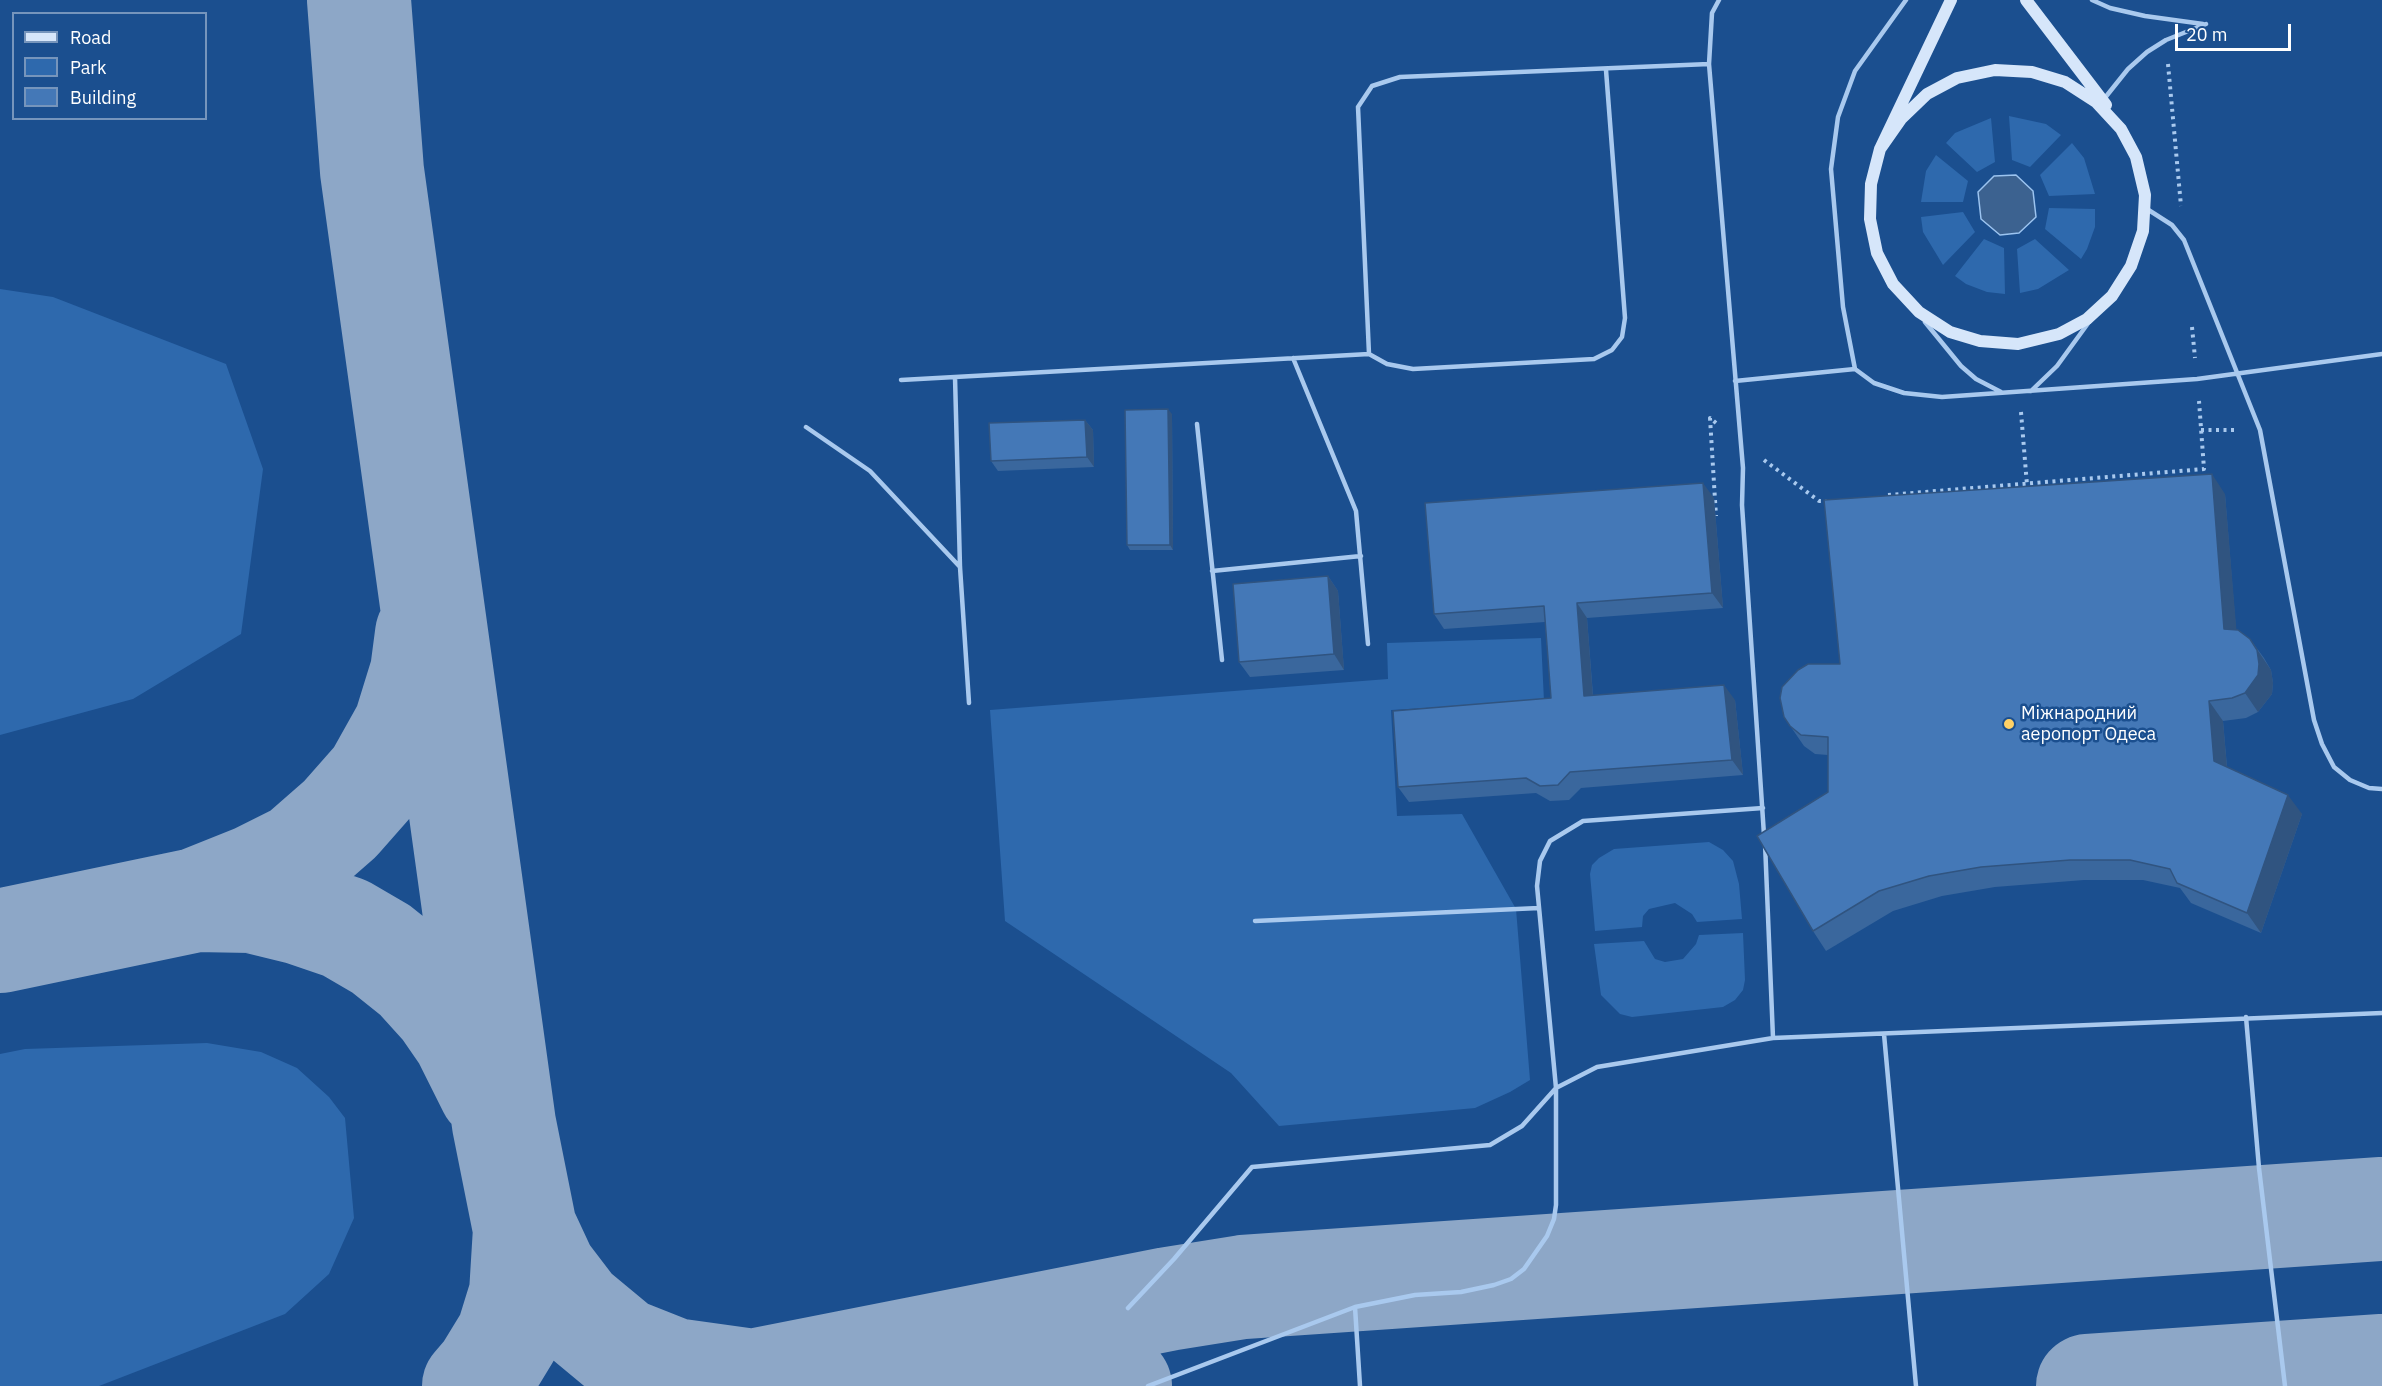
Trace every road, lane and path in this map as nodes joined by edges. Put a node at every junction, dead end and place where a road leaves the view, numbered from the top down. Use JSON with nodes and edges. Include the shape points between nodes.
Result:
{"nodes":[{"id":1,"x":1719,"y":0,"type":"edge"},
{"id":2,"x":1905,"y":0,"type":"edge"},
{"id":3,"x":1951,"y":0,"type":"edge"},
{"id":4,"x":2026,"y":0,"type":"edge"},
{"id":5,"x":2092,"y":0,"type":"edge"},
{"id":6,"x":1709,"y":64,"type":"junction"},
{"id":7,"x":1606,"y":70,"type":"junction"},
{"id":8,"x":2103,"y":100,"type":"junction"},
{"id":9,"x":2121,"y":129,"type":"junction"},
{"id":10,"x":1880,"y":148,"type":"junction"},
{"id":11,"x":2144,"y":206,"type":"junction"},
{"id":12,"x":2112,"y":296,"type":"junction"},
{"id":13,"x":1919,"y":312,"type":"junction"},
{"id":14,"x":1369,"y":354,"type":"junction"},
{"id":15,"x":2382,"y":354,"type":"edge"},
{"id":16,"x":1293,"y":358,"type":"junction"},
{"id":17,"x":1855,"y":369,"type":"junction"},
{"id":18,"x":2238,"y":374,"type":"junction"},
{"id":19,"x":955,"y":377,"type":"junction"},
{"id":20,"x":901,"y":380,"type":"dead end"},
{"id":21,"x":1735,"y":381,"type":"junction"},
{"id":22,"x":2031,"y":391,"type":"junction"},
{"id":23,"x":2003,"y":393,"type":"junction"},
{"id":24,"x":1197,"y":424,"type":"dead end"},
{"id":25,"x":806,"y":427,"type":"dead end"},
{"id":26,"x":2201,"y":430,"type":"dead end"},
{"id":27,"x":2260,"y":430,"type":"junction"},
{"id":28,"x":1361,"y":556,"type":"junction"},
{"id":29,"x":960,"y":567,"type":"junction"},
{"id":30,"x":1212,"y":571,"type":"junction"},
{"id":31,"x":1368,"y":644,"type":"dead end"},
{"id":32,"x":1222,"y":660,"type":"dead end"},
{"id":33,"x":969,"y":703,"type":"dead end"},
{"id":34,"x":2382,"y":789,"type":"edge"},
{"id":35,"x":1763,"y":808,"type":"junction"},
{"id":36,"x":1539,"y":908,"type":"junction"},
{"id":37,"x":1255,"y":921,"type":"dead end"},
{"id":38,"x":2382,"y":1013,"type":"edge"},
{"id":39,"x":2246,"y":1017,"type":"junction"},
{"id":40,"x":1884,"y":1034,"type":"junction"},
{"id":41,"x":1773,"y":1038,"type":"junction"},
{"id":42,"x":1556,"y":1088,"type":"junction"},
{"id":43,"x":1355,"y":1307,"type":"junction"},
{"id":44,"x":1128,"y":1308,"type":"dead end"},
{"id":45,"x":1148,"y":1386,"type":"edge"},
{"id":46,"x":1360,"y":1386,"type":"edge"},
{"id":47,"x":1916,"y":1386,"type":"edge"},
{"id":48,"x":2285,"y":1386,"type":"edge"}],
"edges":[{"from":1,"to":6,"type":"lane","via":[[1711,23]]},
{"from":2,"to":17,"type":"lane","via":[[1855,71],[1838,117],[1832,158],[1835,234]]},
{"from":3,"to":10,"type":"main road"},
{"from":4,"to":8,"type":"main road"},
{"from":5,"to":8,"type":"lane","via":[[2145,16],[2206,24],[2147,52]]},
{"from":6,"to":7,"type":"lane"},
{"from":6,"to":21,"type":"lane"},
{"from":7,"to":14,"type":"lane","via":[[1400,77],[1372,86],[1358,107]]},
{"from":7,"to":14,"type":"lane","via":[[1625,318],[1622,337],[1612,350],[1594,358],[1413,369],[1387,364]]},
{"from":8,"to":9,"type":"main road"},
{"from":9,"to":10,"type":"main road","via":[[2096,102],[2065,82],[2032,72],[1995,70],[1957,78],[1928,94],[1901,119]]},
{"from":9,"to":11,"type":"main road","via":[[2136,157]]},
{"from":10,"to":13,"type":"main road","via":[[1870,184],[1870,219],[1877,253],[1893,284]]},
{"from":11,"to":12,"type":"main road","via":[[2143,231],[2131,267]]},
{"from":11,"to":18,"type":"lane","via":[[2172,225],[2184,240]]},
{"from":12,"to":13,"type":"main road","via":[[2087,319],[2059,334],[2018,344],[1980,342],[1950,332]]},
{"from":12,"to":22,"type":"lane","via":[[2057,366]]},
{"from":13,"to":23,"type":"lane","via":[[1950,356],[1976,379]]},
{"from":14,"to":16,"type":"lane"},
{"from":15,"to":18,"type":"lane"},
{"from":16,"to":19,"type":"lane"},
{"from":16,"to":28,"type":"lane","via":[[1356,511]]},
{"from":17,"to":21,"type":"lane"},
{"from":17,"to":23,"type":"lane","via":[[1874,383],[1904,393],[1942,397]]},
{"from":18,"to":22,"type":"lane"},
{"from":18,"to":27,"type":"lane"},
{"from":19,"to":20,"type":"lane"},
{"from":19,"to":29,"type":"lane"},
{"from":21,"to":35,"type":"lane"},
{"from":22,"to":23,"type":"lane"},
{"from":24,"to":30,"type":"lane"},
{"from":25,"to":29,"type":"lane","via":[[870,471]]},
{"from":26,"to":27,"type":"path"},
{"from":27,"to":34,"type":"lane","via":[[2314,720],[2322,744],[2334,767],[2350,780]]},
{"from":28,"to":30,"type":"lane"},
{"from":28,"to":31,"type":"lane"},
{"from":29,"to":33,"type":"lane"},
{"from":30,"to":32,"type":"lane"},
{"from":35,"to":36,"type":"lane","via":[[1583,821],[1550,841],[1540,861]]},
{"from":35,"to":41,"type":"lane"},
{"from":36,"to":37,"type":"lane"},
{"from":36,"to":42,"type":"lane"},
{"from":38,"to":39,"type":"lane"},
{"from":39,"to":40,"type":"lane"},
{"from":39,"to":48,"type":"lane"},
{"from":40,"to":41,"type":"lane"},
{"from":40,"to":47,"type":"lane"},
{"from":41,"to":42,"type":"lane","via":[[1597,1067]]},
{"from":42,"to":43,"type":"lane","via":[[1554,1219],[1524,1269],[1494,1286]]},
{"from":42,"to":44,"type":"lane","via":[[1522,1126],[1490,1145],[1252,1167]]},
{"from":43,"to":45,"type":"lane"},
{"from":43,"to":46,"type":"lane"}]}
